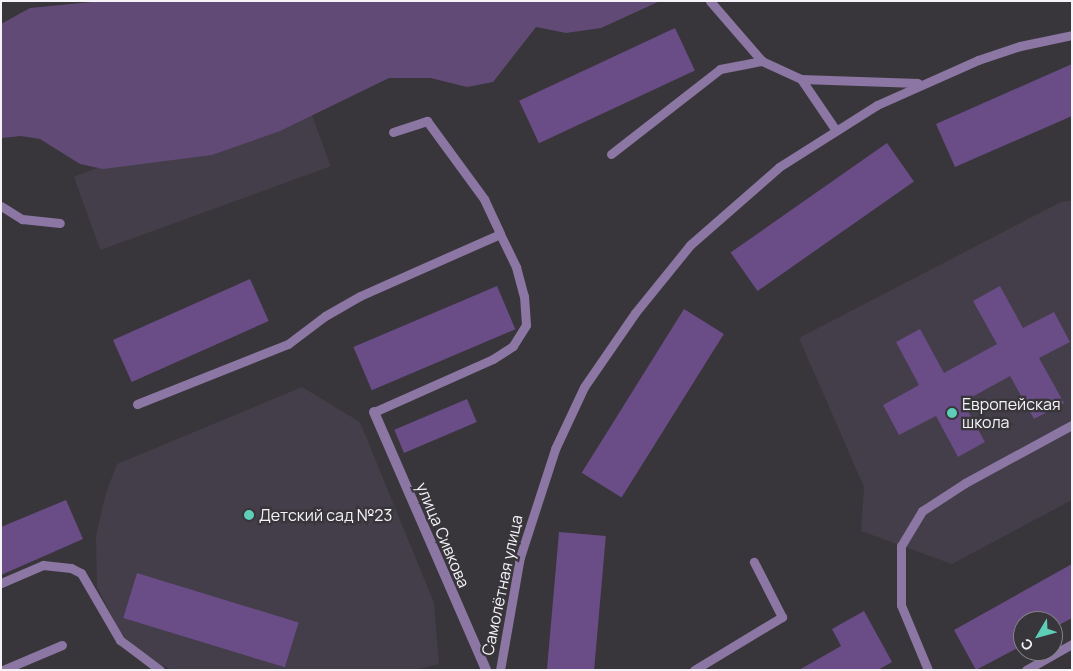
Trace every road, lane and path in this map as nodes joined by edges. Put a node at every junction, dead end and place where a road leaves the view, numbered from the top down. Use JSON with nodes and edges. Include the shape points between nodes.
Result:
{"nodes":[{"id":1,"x":710,"y":1,"type":"edge"},
{"id":2,"x":1072,"y":35,"type":"edge"},
{"id":3,"x":762,"y":61,"type":"junction"},
{"id":4,"x":801,"y":79,"type":"junction"},
{"id":5,"x":921,"y":83,"type":"junction"},
{"id":6,"x":835,"y":129,"type":"junction"},
{"id":7,"x":393,"y":132,"type":"dead end"},
{"id":8,"x":611,"y":154,"type":"dead end"},
{"id":9,"x":1,"y":206,"type":"edge"},
{"id":10,"x":60,"y":222,"type":"dead end"},
{"id":11,"x":500,"y":234,"type":"junction"},
{"id":12,"x":137,"y":404,"type":"dead end"},
{"id":13,"x":374,"y":412,"type":"joint"},
{"id":14,"x":1072,"y":425,"type":"edge"},
{"id":15,"x":754,"y":562,"type":"dead end"},
{"id":16,"x":1,"y":583,"type":"edge"},
{"id":17,"x":62,"y":644,"type":"dead end"},
{"id":18,"x":1072,"y":644,"type":"edge"},
{"id":19,"x":3,"y":670,"type":"edge"},
{"id":20,"x":160,"y":670,"type":"edge"},
{"id":21,"x":486,"y":670,"type":"edge"},
{"id":22,"x":500,"y":670,"type":"edge"},
{"id":23,"x":694,"y":670,"type":"edge"},
{"id":24,"x":928,"y":670,"type":"edge"},
{"id":25,"x":1026,"y":670,"type":"edge"}],
"edges":[{"from":1,"to":3,"type":"lane"},
{"from":2,"to":5,"type":"lane","name":"Самолётная улица","via":[[1020,46]]},
{"from":3,"to":4,"type":"lane"},
{"from":3,"to":8,"type":"lane","via":[[720,69]]},
{"from":4,"to":5,"type":"lane"},
{"from":4,"to":6,"type":"lane"},
{"from":5,"to":6,"type":"lane","name":"Самолётная улица"},
{"from":6,"to":22,"type":"lane","name":"Самолётная улица","via":[[779,167],[690,245],[635,312],[584,387],[555,449],[532,513],[509,608]]},
{"from":7,"to":11,"type":"lane","via":[[427,121],[484,199]]},
{"from":9,"to":10,"type":"lane","via":[[22,219]]},
{"from":11,"to":12,"type":"lane","via":[[360,296],[325,316],[288,344]]},
{"from":11,"to":13,"type":"lane","via":[[516,267],[524,296],[526,325],[513,346],[493,359]]},
{"from":13,"to":21,"type":"street","name":"улица Сивкова"},
{"from":14,"to":24,"type":"lane","via":[[965,483],[922,511],[901,546],[901,605]]},
{"from":15,"to":23,"type":"lane","via":[[782,617]]},
{"from":16,"to":20,"type":"lane","via":[[43,566],[71,568],[81,573],[120,640]]},
{"from":17,"to":19,"type":"lane"},
{"from":18,"to":25,"type":"lane"}]}
